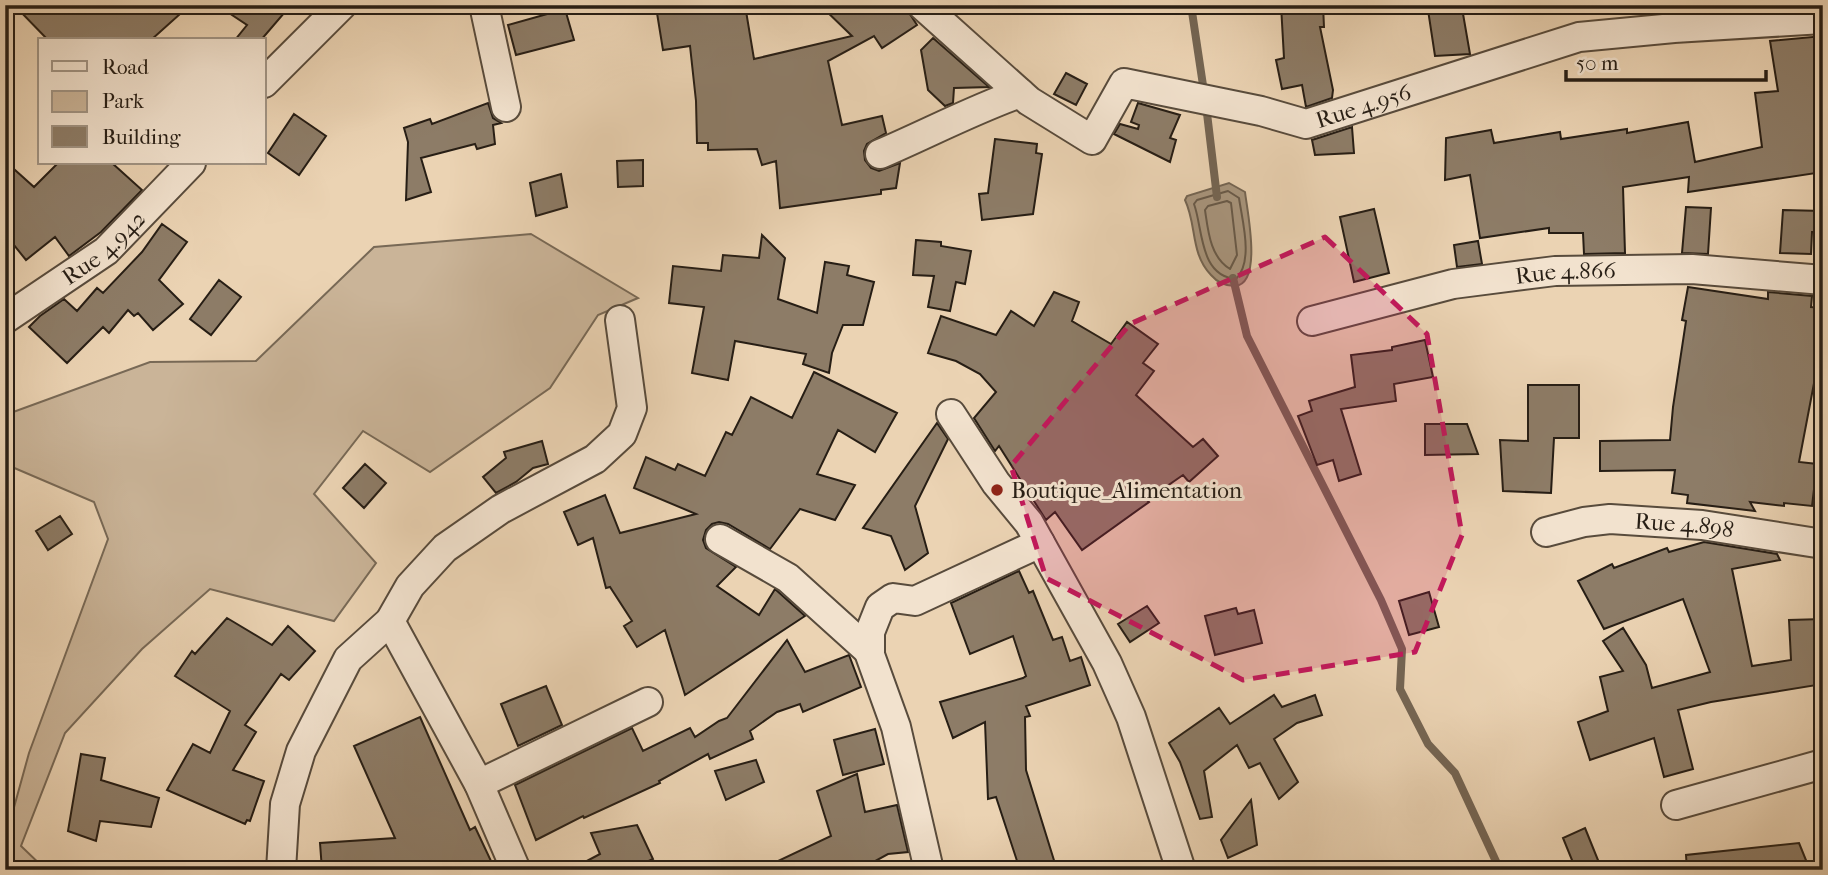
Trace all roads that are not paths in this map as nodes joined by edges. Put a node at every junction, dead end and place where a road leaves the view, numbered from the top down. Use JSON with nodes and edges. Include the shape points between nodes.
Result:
{"nodes":[{"id":1,"x":342,"y":5,"type":"edge"},
{"id":2,"x":484,"y":5,"type":"edge"},
{"id":3,"x":922,"y":5,"type":"edge"},
{"id":4,"x":1823,"y":19,"type":"edge"},
{"id":5,"x":266,"y":81,"type":"edge"},
{"id":6,"x":1020,"y":93,"type":"junction"},
{"id":7,"x":506,"y":107,"type":"dead end"},
{"id":8,"x":880,"y":155,"type":"dead end"},
{"id":9,"x":190,"y":164,"type":"edge"},
{"id":10,"x":1823,"y":280,"type":"edge"},
{"id":11,"x":5,"y":319,"type":"edge"},
{"id":12,"x":620,"y":320,"type":"dead end"},
{"id":13,"x":1312,"y":321,"type":"dead end"},
{"id":14,"x":951,"y":414,"type":"dead end"},
{"id":15,"x":1546,"y":532,"type":"dead end"},
{"id":16,"x":720,"y":539,"type":"dead end"},
{"id":17,"x":1040,"y":543,"type":"junction"},
{"id":18,"x":1823,"y":544,"type":"edge"},
{"id":19,"x":390,"y":621,"type":"junction"},
{"id":20,"x":870,"y":652,"type":"junction"},
{"id":21,"x":648,"y":702,"type":"dead end"},
{"id":22,"x":1823,"y":764,"type":"edge"},
{"id":23,"x":479,"y":784,"type":"junction"},
{"id":24,"x":1676,"y":805,"type":"dead end"},
{"id":25,"x":281,"y":870,"type":"edge"},
{"id":26,"x":516,"y":870,"type":"edge"},
{"id":27,"x":929,"y":870,"type":"edge"},
{"id":28,"x":1181,"y":870,"type":"edge"}],
"edges":[{"from":1,"to":5,"type":"street"},
{"from":2,"to":7,"type":"street"},
{"from":3,"to":6,"type":"street","name":"Rue 4.956"},
{"from":4,"to":6,"type":"street","name":"Rue 4.956","via":[[1579,37],[1306,124],[1124,83],[1092,140]]},
{"from":6,"to":8,"type":"street"},
{"from":9,"to":11,"type":"street","name":"Rue 4.942","via":[[106,251]]},
{"from":10,"to":13,"type":"street","name":"Rue 4.866","via":[[1692,269],[1555,271],[1453,284]]},
{"from":12,"to":19,"type":"street","via":[[632,408],[622,434],[595,459],[501,509],[445,548],[410,586]]},
{"from":14,"to":17,"type":"street"},
{"from":15,"to":18,"type":"street","name":"Rue 4.898","via":[[1610,519],[1702,525]]},
{"from":16,"to":20,"type":"street","via":[[788,578]]},
{"from":17,"to":20,"type":"street","via":[[915,601],[893,598],[880,607],[870,632]]},
{"from":17,"to":28,"type":"street","via":[[1107,663],[1131,717]]},
{"from":19,"to":23,"type":"street"},
{"from":19,"to":25,"type":"street","via":[[348,659],[301,751],[285,804]]},
{"from":20,"to":27,"type":"street","via":[[896,727]]},
{"from":21,"to":23,"type":"street"},
{"from":22,"to":24,"type":"street"},
{"from":23,"to":26,"type":"street"}]}
